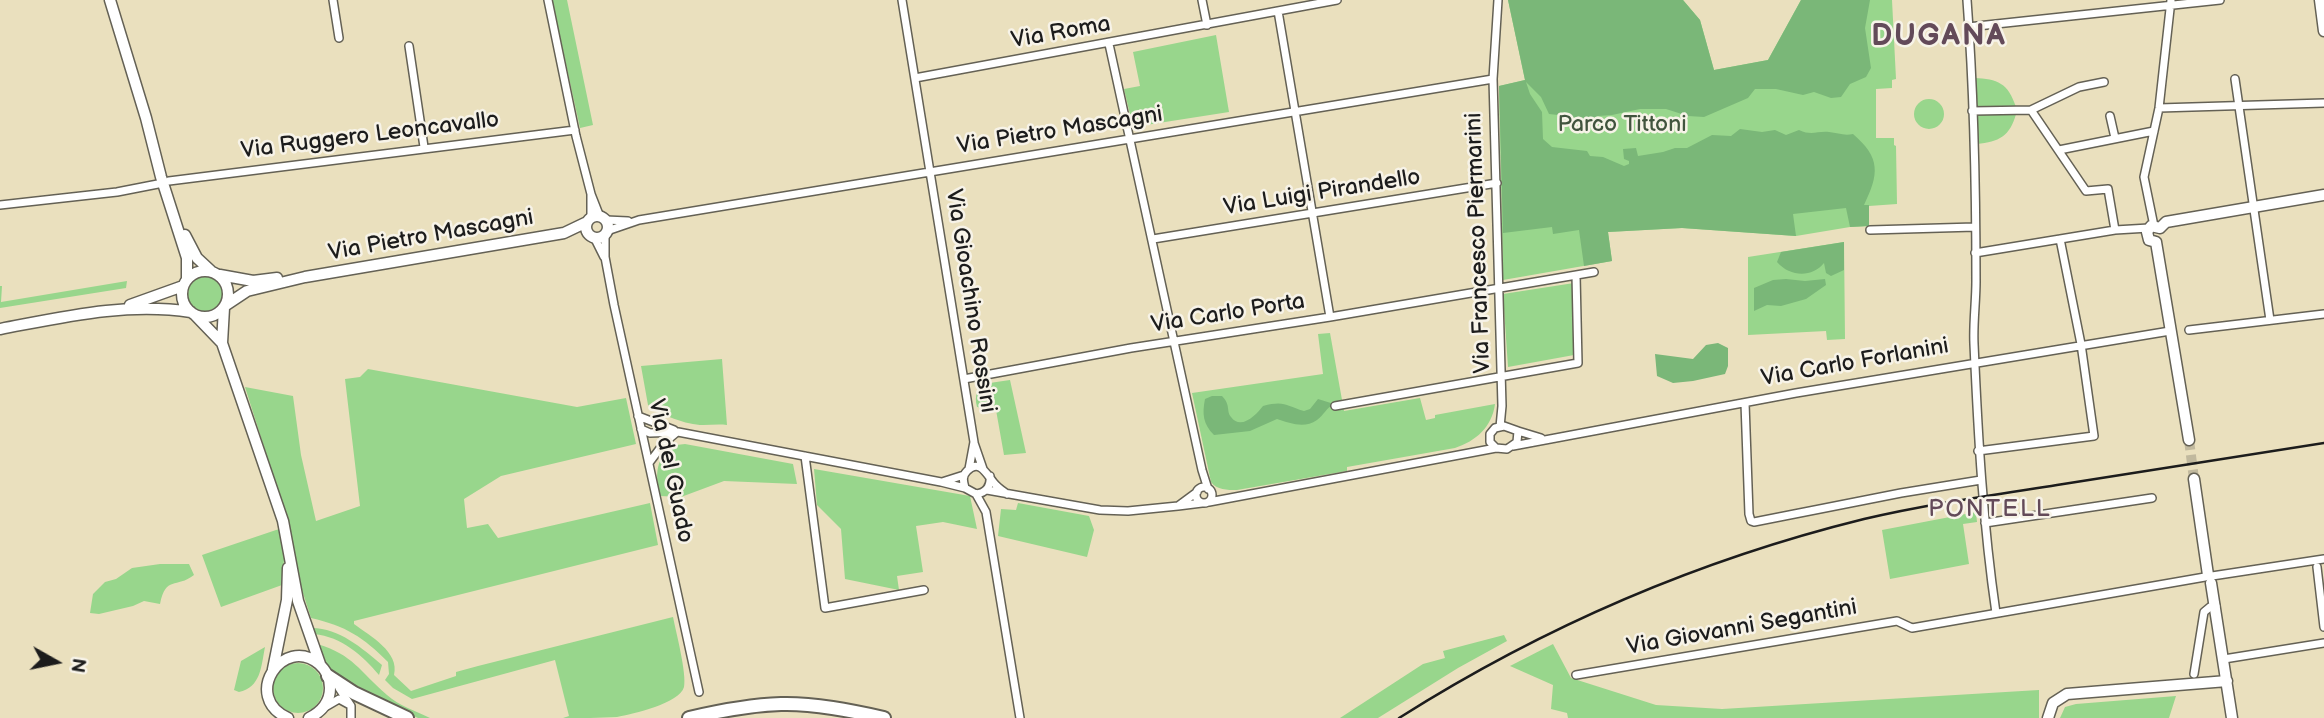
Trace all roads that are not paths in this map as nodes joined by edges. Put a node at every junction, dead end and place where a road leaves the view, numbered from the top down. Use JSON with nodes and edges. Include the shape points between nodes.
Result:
{"nodes":[{"id":1,"x":110,"y":0,"type":"edge"},
{"id":2,"x":333,"y":0,"type":"edge"},
{"id":3,"x":548,"y":0,"type":"edge"},
{"id":4,"x":902,"y":0,"type":"edge"},
{"id":5,"x":1202,"y":0,"type":"edge"},
{"id":6,"x":1337,"y":0,"type":"edge"},
{"id":7,"x":1498,"y":0,"type":"edge"},
{"id":8,"x":1967,"y":0,"type":"edge"},
{"id":9,"x":2220,"y":0,"type":"edge"},
{"id":10,"x":2320,"y":0,"type":"edge"},
{"id":11,"x":2171,"y":3,"type":"edge"},
{"id":12,"x":1278,"y":11,"type":"junction"},
{"id":13,"x":1206,"y":25,"type":"junction"},
{"id":14,"x":1968,"y":27,"type":"junction"},
{"id":15,"x":2324,"y":31,"type":"edge"},
{"id":16,"x":339,"y":38,"type":"dead end"},
{"id":17,"x":1109,"y":44,"type":"junction"},
{"id":18,"x":409,"y":46,"type":"dead end"},
{"id":19,"x":915,"y":78,"type":"junction"},
{"id":20,"x":1493,"y":79,"type":"junction"},
{"id":21,"x":2235,"y":79,"type":"dead end"},
{"id":22,"x":2105,"y":82,"type":"dead end"},
{"id":23,"x":2324,"y":103,"type":"edge"},
{"id":24,"x":2238,"y":105,"type":"junction"},
{"id":25,"x":2159,"y":108,"type":"junction"},
{"id":26,"x":2031,"y":110,"type":"junction"},
{"id":27,"x":1296,"y":111,"type":"junction"},
{"id":28,"x":1972,"y":111,"type":"junction"},
{"id":29,"x":2110,"y":117,"type":"dead end"},
{"id":30,"x":575,"y":130,"type":"junction"},
{"id":31,"x":2154,"y":131,"type":"junction"},
{"id":32,"x":2115,"y":138,"type":"junction"},
{"id":33,"x":1128,"y":139,"type":"junction"},
{"id":34,"x":424,"y":147,"type":"junction"},
{"id":35,"x":2059,"y":150,"type":"junction"},
{"id":36,"x":930,"y":172,"type":"junction"},
{"id":37,"x":166,"y":182,"type":"junction"},
{"id":38,"x":1497,"y":183,"type":"junction"},
{"id":39,"x":2322,"y":194,"type":"edge"},
{"id":40,"x":0,"y":205,"type":"edge"},
{"id":41,"x":2254,"y":207,"type":"junction"},
{"id":42,"x":1313,"y":214,"type":"junction"},
{"id":43,"x":598,"y":227,"type":"junction"},
{"id":44,"x":1975,"y":227,"type":"junction"},
{"id":45,"x":1870,"y":230,"type":"dead end"},
{"id":46,"x":2115,"y":230,"type":"junction"},
{"id":47,"x":2153,"y":232,"type":"junction"},
{"id":48,"x":2060,"y":239,"type":"junction"},
{"id":49,"x":1153,"y":240,"type":"junction"},
{"id":50,"x":1975,"y":253,"type":"junction"},
{"id":51,"x":1594,"y":272,"type":"dead end"},
{"id":52,"x":215,"y":273,"type":"junction"},
{"id":53,"x":1576,"y":275,"type":"junction"},
{"id":54,"x":305,"y":277,"type":"junction"},
{"id":55,"x":185,"y":283,"type":"junction"},
{"id":56,"x":1499,"y":288,"type":"junction"},
{"id":57,"x":225,"y":306,"type":"junction"},
{"id":58,"x":120,"y":308,"type":"junction"},
{"id":59,"x":193,"y":314,"type":"junction"},
{"id":60,"x":2324,"y":314,"type":"edge"},
{"id":61,"x":1330,"y":317,"type":"junction"},
{"id":62,"x":2270,"y":320,"type":"junction"},
{"id":63,"x":0,"y":329,"type":"edge"},
{"id":64,"x":2189,"y":330,"type":"dead end"},
{"id":65,"x":2170,"y":331,"type":"junction"},
{"id":66,"x":1174,"y":342,"type":"junction"},
{"id":67,"x":222,"y":344,"type":"junction"},
{"id":68,"x":2081,"y":344,"type":"junction"},
{"id":69,"x":1975,"y":362,"type":"junction"},
{"id":70,"x":1501,"y":377,"type":"junction"},
{"id":71,"x":964,"y":379,"type":"junction"},
{"id":72,"x":1745,"y":402,"type":"junction"},
{"id":73,"x":1335,"y":406,"type":"dead end"},
{"id":74,"x":1502,"y":407,"type":"junction"},
{"id":75,"x":638,"y":416,"type":"junction"},
{"id":76,"x":1500,"y":427,"type":"junction"},
{"id":77,"x":641,"y":429,"type":"junction"},
{"id":78,"x":1514,"y":429,"type":"junction"},
{"id":79,"x":678,"y":432,"type":"junction"},
{"id":80,"x":1489,"y":438,"type":"junction"},
{"id":81,"x":1548,"y":439,"type":"junction"},
{"id":82,"x":2189,"y":439,"type":"tunnel mouth"},
{"id":83,"x":974,"y":442,"type":"junction"},
{"id":84,"x":1513,"y":446,"type":"junction"},
{"id":85,"x":1496,"y":448,"type":"junction"},
{"id":86,"x":1978,"y":451,"type":"junction"},
{"id":87,"x":1465,"y":453,"type":"junction"},
{"id":88,"x":805,"y":456,"type":"junction"},
{"id":89,"x":649,"y":463,"type":"junction"},
{"id":90,"x":983,"y":468,"type":"junction"},
{"id":91,"x":1202,"y":470,"type":"junction"},
{"id":92,"x":967,"y":472,"type":"junction"},
{"id":93,"x":990,"y":476,"type":"junction"},
{"id":94,"x":2194,"y":479,"type":"tunnel mouth"},
{"id":95,"x":1981,"y":480,"type":"junction"},
{"id":96,"x":941,"y":482,"type":"junction"},
{"id":97,"x":965,"y":488,"type":"junction"},
{"id":98,"x":1209,"y":489,"type":"junction"},
{"id":99,"x":986,"y":490,"type":"junction"},
{"id":100,"x":1198,"y":491,"type":"junction"},
{"id":101,"x":976,"y":494,"type":"junction"},
{"id":102,"x":1008,"y":495,"type":"junction"},
{"id":103,"x":1233,"y":496,"type":"junction"},
{"id":104,"x":2152,"y":498,"type":"dead end"},
{"id":105,"x":1206,"y":502,"type":"junction"},
{"id":106,"x":1178,"y":506,"type":"junction"},
{"id":107,"x":986,"y":512,"type":"junction"},
{"id":108,"x":1985,"y":523,"type":"junction"},
{"id":109,"x":289,"y":546,"type":"junction"},
{"id":110,"x":2324,"y":560,"type":"edge"},
{"id":111,"x":2308,"y":563,"type":"junction"},
{"id":112,"x":2317,"y":567,"type":"junction"},
{"id":113,"x":2209,"y":580,"type":"junction"},
{"id":114,"x":924,"y":590,"type":"dead end"},
{"id":115,"x":2215,"y":602,"type":"junction"},
{"id":116,"x":1996,"y":613,"type":"junction"},
{"id":117,"x":2324,"y":627,"type":"edge"},
{"id":118,"x":2324,"y":643,"type":"edge"},
{"id":119,"x":2224,"y":659,"type":"junction"},
{"id":120,"x":320,"y":664,"type":"junction"},
{"id":121,"x":273,"y":669,"type":"junction"},
{"id":122,"x":2194,"y":674,"type":"dead end"},
{"id":123,"x":1576,"y":675,"type":"dead end"},
{"id":124,"x":328,"y":676,"type":"junction"},
{"id":125,"x":2227,"y":681,"type":"junction"},
{"id":126,"x":699,"y":692,"type":"dead end"},
{"id":127,"x":351,"y":706,"type":"junction"},
{"id":128,"x":315,"y":715,"type":"edge"},
{"id":129,"x":287,"y":718,"type":"edge"},
{"id":130,"x":351,"y":718,"type":"edge"},
{"id":131,"x":407,"y":718,"type":"edge"},
{"id":132,"x":689,"y":718,"type":"edge"},
{"id":133,"x":884,"y":718,"type":"edge"},
{"id":134,"x":1020,"y":718,"type":"edge"},
{"id":135,"x":2048,"y":718,"type":"edge"},
{"id":136,"x":2232,"y":718,"type":"edge"}],
"edges":[{"from":1,"to":37,"type":"main road"},
{"from":2,"to":16,"type":"street"},
{"from":3,"to":30,"type":"street","name":"Via del Guado"},
{"from":4,"to":19,"type":"street","name":"Via Gioachino Rossini"},
{"from":5,"to":13,"type":"street"},
{"from":6,"to":12,"type":"street","name":"Via Roma"},
{"from":7,"to":20,"type":"street","name":"Via Francesco Piermarini"},
{"from":8,"to":14,"type":"street"},
{"from":9,"to":11,"type":"street"},
{"from":10,"to":15,"type":"main road"},
{"from":11,"to":14,"type":"street"},
{"from":11,"to":25,"type":"street"},
{"from":12,"to":13,"type":"street","name":"Via Roma"},
{"from":12,"to":27,"type":"street"},
{"from":13,"to":17,"type":"street","name":"Via Roma"},
{"from":14,"to":28,"type":"street"},
{"from":17,"to":19,"type":"street","name":"Via Roma"},
{"from":17,"to":33,"type":"street"},
{"from":18,"to":34,"type":"street"},
{"from":19,"to":36,"type":"street","name":"Via Gioachino Rossini"},
{"from":20,"to":27,"type":"street","name":"Via Pietro Mascagni"},
{"from":20,"to":38,"type":"street","name":"Via Francesco Piermarini"},
{"from":21,"to":24,"type":"street"},
{"from":22,"to":26,"type":"street","via":[[2079,87]]},
{"from":23,"to":24,"type":"street"},
{"from":24,"to":25,"type":"street"},
{"from":24,"to":41,"type":"street"},
{"from":25,"to":31,"type":"street"},
{"from":26,"to":28,"type":"street"},
{"from":26,"to":35,"type":"street"},
{"from":27,"to":33,"type":"street","name":"Via Pietro Mascagni"},
{"from":27,"to":42,"type":"street"},
{"from":28,"to":44,"type":"street"},
{"from":29,"to":32,"type":"street"},
{"from":30,"to":34,"type":"street","name":"Via Ruggero Leoncavallo"},
{"from":30,"to":43,"type":"street","name":"Via del Guado"},
{"from":31,"to":32,"type":"street"},
{"from":31,"to":47,"type":"street","via":[[2144,177]]},
{"from":32,"to":35,"type":"street"},
{"from":33,"to":36,"type":"street","name":"Via Pietro Mascagni"},
{"from":33,"to":49,"type":"street"},
{"from":34,"to":37,"type":"street","name":"Via Ruggero Leoncavallo"},
{"from":35,"to":46,"type":"street","via":[[2086,191],[2108,189]]},
{"from":36,"to":43,"type":"street","name":"Via Pietro Mascagni"},
{"from":36,"to":71,"type":"street","name":"Via Gioachino Rossini"},
{"from":37,"to":40,"type":"street","name":"Via Ruggero Leoncavallo"},
{"from":37,"to":52,"type":"main road","via":[[189,244]]},
{"from":37,"to":55,"type":"main road","via":[[187,258]]},
{"from":38,"to":42,"type":"street","name":"Via Luigi Pirandello"},
{"from":38,"to":56,"type":"street","name":"Via Francesco Piermarini"},
{"from":39,"to":41,"type":"main road"},
{"from":41,"to":47,"type":"main road","via":[[2166,222]]},
{"from":41,"to":62,"type":"street"},
{"from":42,"to":49,"type":"street","name":"Via Luigi Pirandello"},
{"from":42,"to":61,"type":"street"},
{"from":43,"to":54,"type":"main road","name":"Via Pietro Mascagni"},
{"from":43,"to":75,"type":"street","name":"Via del Guado"},
{"from":44,"to":45,"type":"street"},
{"from":44,"to":50,"type":"street"},
{"from":46,"to":47,"type":"street"},
{"from":46,"to":48,"type":"street"},
{"from":47,"to":65,"type":"main road"},
{"from":48,"to":50,"type":"street"},
{"from":48,"to":68,"type":"street"},
{"from":49,"to":66,"type":"street"},
{"from":50,"to":69,"type":"street"},
{"from":51,"to":53,"type":"street","name":"Via Carlo Porta"},
{"from":52,"to":54,"type":"main road","name":"Via Pietro Mascagni","via":[[253,281]]},
{"from":52,"to":55,"type":"main road","via":[[195,272]]},
{"from":52,"to":57,"type":"main road","via":[[226,284]]},
{"from":53,"to":56,"type":"street","name":"Via Carlo Porta"},
{"from":53,"to":70,"type":"street","via":[[1578,363]]},
{"from":54,"to":57,"type":"main road","name":"Via Pietro Mascagni","via":[[247,291]]},
{"from":55,"to":58,"type":"main road"},
{"from":55,"to":59,"type":"main road","via":[[183,300]]},
{"from":56,"to":61,"type":"street","name":"Via Carlo Porta"},
{"from":56,"to":70,"type":"street","name":"Via Francesco Piermarini"},
{"from":57,"to":59,"type":"main road","via":[[211,317]]},
{"from":57,"to":67,"type":"main road"},
{"from":58,"to":59,"type":"main road","via":[[163,308]]},
{"from":58,"to":63,"type":"main road"},
{"from":59,"to":67,"type":"main road"},
{"from":60,"to":62,"type":"street"},
{"from":61,"to":66,"type":"street","name":"Via Carlo Porta"},
{"from":62,"to":64,"type":"street"},
{"from":65,"to":68,"type":"street","name":"Via Carlo Forlanini"},
{"from":65,"to":82,"type":"main road"},
{"from":66,"to":71,"type":"street","name":"Via Carlo Porta"},
{"from":66,"to":91,"type":"street"},
{"from":67,"to":109,"type":"main road"},
{"from":68,"to":69,"type":"street","name":"Via Carlo Forlanini"},
{"from":68,"to":86,"type":"street","via":[[2094,436]]},
{"from":69,"to":72,"type":"street","name":"Via Carlo Forlanini"},
{"from":69,"to":86,"type":"street"},
{"from":70,"to":73,"type":"street"},
{"from":70,"to":74,"type":"street","name":"Via Francesco Piermarini"},
{"from":71,"to":83,"type":"street","name":"Via Gioachino Rossini"},
{"from":72,"to":81,"type":"street","name":"Via Carlo Forlanini"},
{"from":72,"to":95,"type":"street","via":[[1749,514],[1754,522]]},
{"from":74,"to":76,"type":"street","name":"Via Francesco Piermarini"},
{"from":74,"to":78,"type":"street","name":"Via Francesco Piermarini"},
{"from":75,"to":77,"type":"street","name":"Via del Guado"},
{"from":75,"to":79,"type":"street"},
{"from":76,"to":78,"type":"street"},
{"from":76,"to":80,"type":"street","via":[[1491,431]]},
{"from":77,"to":79,"type":"street"},
{"from":77,"to":89,"type":"street","name":"Via del Guado"},
{"from":78,"to":81,"type":"street","name":"Via Carlo Forlanini"},
{"from":78,"to":84,"type":"street","via":[[1519,439]]},
{"from":79,"to":88,"type":"street"},
{"from":79,"to":89,"type":"street"},
{"from":80,"to":85,"type":"street"},
{"from":80,"to":87,"type":"street"},
{"from":81,"to":84,"type":"street","name":"Via Carlo Forlanini"},
{"from":83,"to":90,"type":"street","name":"Via Gioachino Rossini"},
{"from":83,"to":92,"type":"street","name":"Via Gioachino Rossini"},
{"from":84,"to":85,"type":"street"},
{"from":85,"to":87,"type":"street"},
{"from":86,"to":95,"type":"street"},
{"from":87,"to":103,"type":"street"},
{"from":88,"to":96,"type":"street"},
{"from":88,"to":114,"type":"street","via":[[825,608]]},
{"from":89,"to":126,"type":"street","name":"Via del Guado"},
{"from":90,"to":92,"type":"street"},
{"from":90,"to":93,"type":"street"},
{"from":91,"to":98,"type":"street"},
{"from":91,"to":100,"type":"street"},
{"from":92,"to":96,"type":"street"},
{"from":92,"to":97,"type":"street"},
{"from":93,"to":99,"type":"street"},
{"from":93,"to":102,"type":"street"},
{"from":94,"to":113,"type":"main road"},
{"from":95,"to":108,"type":"street"},
{"from":96,"to":97,"type":"street"},
{"from":97,"to":101,"type":"street"},
{"from":98,"to":100,"type":"street"},
{"from":98,"to":103,"type":"street"},
{"from":98,"to":105,"type":"street","via":[[1212,497]]},
{"from":99,"to":101,"type":"street"},
{"from":99,"to":102,"type":"street"},
{"from":99,"to":107,"type":"street"},
{"from":100,"to":105,"type":"street","via":[[1197,498]]},
{"from":100,"to":106,"type":"street"},
{"from":101,"to":107,"type":"street"},
{"from":102,"to":106,"type":"street","via":[[1100,510]]},
{"from":103,"to":105,"type":"street"},
{"from":104,"to":108,"type":"street"},
{"from":105,"to":106,"type":"street"},
{"from":107,"to":134,"type":"street"},
{"from":108,"to":116,"type":"street"},
{"from":109,"to":120,"type":"main road","via":[[298,601]]},
{"from":109,"to":121,"type":"main road","via":[[287,600]]},
{"from":110,"to":111,"type":"street"},
{"from":110,"to":112,"type":"street"},
{"from":111,"to":112,"type":"street"},
{"from":111,"to":113,"type":"street"},
{"from":112,"to":117,"type":"street"},
{"from":113,"to":115,"type":"main road"},
{"from":113,"to":116,"type":"street","name":"Via Giovanni Segantini"},
{"from":115,"to":119,"type":"main road"},
{"from":115,"to":122,"type":"street","via":[[2204,612]]},
{"from":116,"to":123,"type":"street","name":"Via Giovanni Segantini","via":[[1912,628],[1897,621]]},
{"from":118,"to":119,"type":"street"},
{"from":119,"to":125,"type":"main road"},
{"from":120,"to":121,"type":"main road","via":[[293,657]]},
{"from":120,"to":124,"type":"main road"},
{"from":121,"to":129,"type":"main road","via":[[267,684],[269,699]]},
{"from":124,"to":127,"type":"street"},
{"from":124,"to":128,"type":"main road","via":[[329,697]]},
{"from":124,"to":131,"type":"highway"},
{"from":125,"to":135,"type":"main road","via":[[2067,694],[2053,703]]},
{"from":125,"to":136,"type":"main road"},
{"from":127,"to":128,"type":"street","via":[[339,699]]},
{"from":127,"to":130,"type":"street"},
{"from":132,"to":133,"type":"highway","via":[[783,704]]}]}
